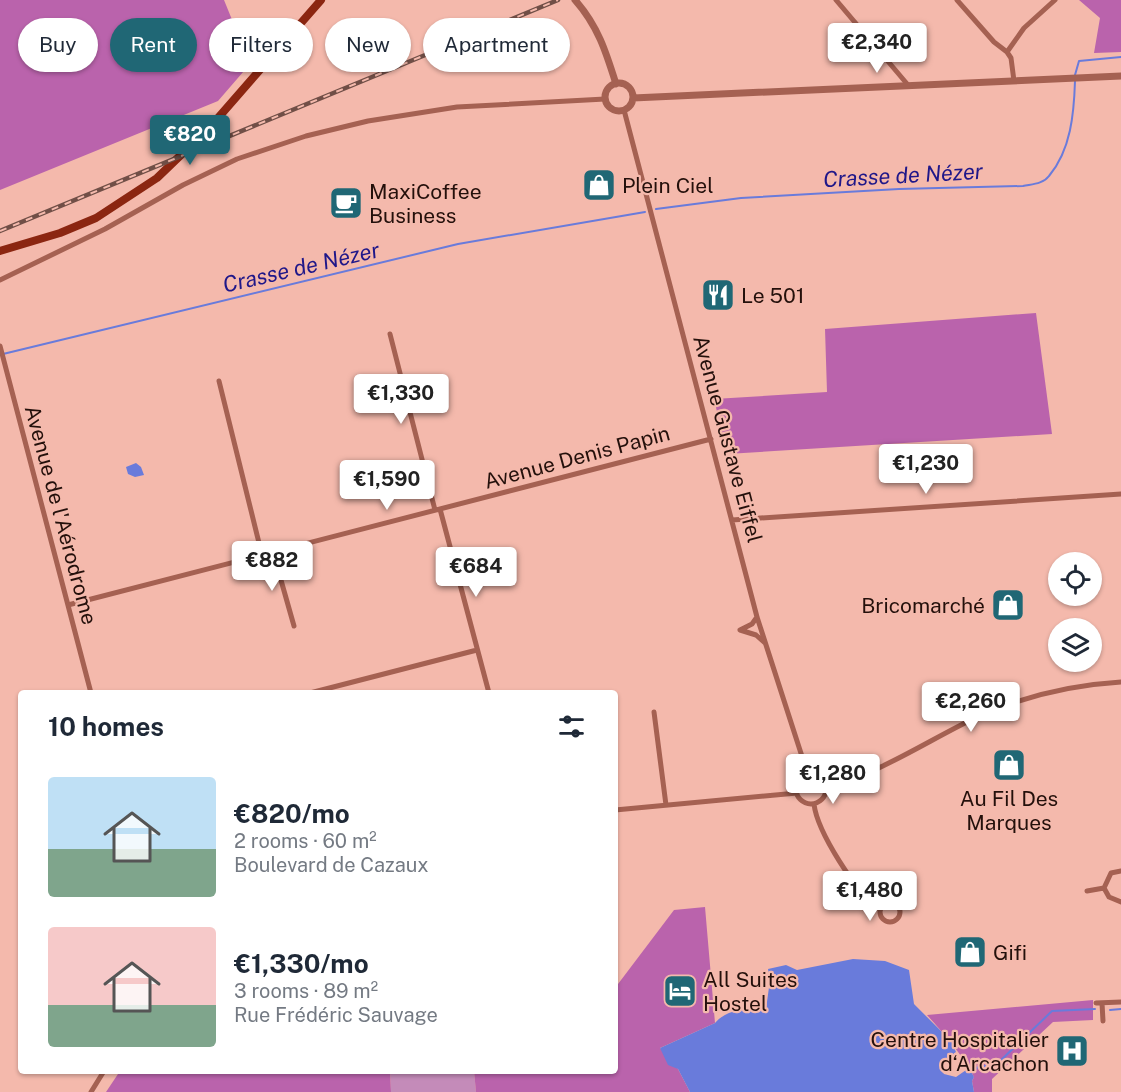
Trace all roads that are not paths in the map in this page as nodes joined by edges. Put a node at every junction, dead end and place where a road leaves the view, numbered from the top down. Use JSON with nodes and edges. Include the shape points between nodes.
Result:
{"nodes":[{"id":1,"x":321,"y":0,"type":"edge"},
{"id":2,"x":575,"y":0,"type":"edge"},
{"id":3,"x":836,"y":0,"type":"edge"},
{"id":4,"x":957,"y":0,"type":"edge"},
{"id":5,"x":1055,"y":0,"type":"edge"},
{"id":6,"x":1007,"y":52,"type":"junction"},
{"id":7,"x":1121,"y":76,"type":"edge"},
{"id":8,"x":1014,"y":81,"type":"junction"},
{"id":9,"x":616,"y":84,"type":"junction"},
{"id":10,"x":908,"y":85,"type":"junction"},
{"id":11,"x":633,"y":98,"type":"junction"},
{"id":12,"x":605,"y":99,"type":"junction"},
{"id":13,"x":624,"y":110,"type":"junction"},
{"id":14,"x":0,"y":251,"type":"edge"},
{"id":15,"x":0,"y":280,"type":"edge"},
{"id":16,"x":390,"y":334,"type":"dead end"},
{"id":17,"x":1,"y":348,"type":"edge"},
{"id":18,"x":219,"y":381,"type":"dead end"},
{"id":19,"x":711,"y":439,"type":"junction"},
{"id":20,"x":1121,"y":494,"type":"edge"},
{"id":21,"x":437,"y":510,"type":"junction"},
{"id":22,"x":732,"y":520,"type":"junction"},
{"id":23,"x":273,"y":552,"type":"junction"},
{"id":24,"x":262,"y":555,"type":"junction"},
{"id":25,"x":68,"y":605,"type":"junction"},
{"id":26,"x":757,"y":617,"type":"junction"},
{"id":27,"x":294,"y":626,"type":"dead end"},
{"id":28,"x":766,"y":644,"type":"junction"},
{"id":29,"x":477,"y":650,"type":"junction"},
{"id":30,"x":1121,"y":682,"type":"edge"},
{"id":31,"x":90,"y":690,"type":"edge"},
{"id":32,"x":321,"y":690,"type":"edge"},
{"id":33,"x":488,"y":690,"type":"edge"},
{"id":34,"x":654,"y":712,"type":"dead end"},
{"id":35,"x":808,"y":775,"type":"junction"},
{"id":36,"x":826,"y":787,"type":"junction"},
{"id":37,"x":797,"y":793,"type":"junction"},
{"id":38,"x":814,"y":804,"type":"junction"},
{"id":39,"x":666,"y":806,"type":"junction"},
{"id":40,"x":618,"y":810,"type":"edge"},
{"id":41,"x":1121,"y":871,"type":"edge"},
{"id":42,"x":1104,"y":888,"type":"junction"},
{"id":43,"x":1088,"y":891,"type":"dead end"},
{"id":44,"x":1121,"y":902,"type":"edge"},
{"id":45,"x":880,"y":909,"type":"dead end"},
{"id":46,"x":1121,"y":1002,"type":"edge"},
{"id":47,"x":1103,"y":1021,"type":"dead end"},
{"id":48,"x":102,"y":1074,"type":"edge"},
{"id":49,"x":91,"y":1092,"type":"edge"}],
"edges":[{"from":1,"to":14,"type":"main road","via":[[211,126],[157,178],[96,218]]},
{"from":2,"to":9,"type":"street","via":[[601,37]]},
{"from":3,"to":10,"type":"street"},
{"from":4,"to":6,"type":"street"},
{"from":5,"to":6,"type":"street","via":[[1024,28]]},
{"from":6,"to":8,"type":"street"},
{"from":7,"to":8,"type":"street"},
{"from":8,"to":10,"type":"street"},
{"from":9,"to":11,"type":"street","via":[[626,85]]},
{"from":9,"to":12,"type":"street","via":[[610,87]]},
{"from":10,"to":11,"type":"street"},
{"from":11,"to":13,"type":"street"},
{"from":12,"to":13,"type":"street","via":[[612,110]]},
{"from":12,"to":15,"type":"street","via":[[457,107],[368,121],[306,136],[217,168]]},
{"from":13,"to":19,"type":"street","name":"Avenue Gustave Eiffel"},
{"from":16,"to":21,"type":"street"},
{"from":17,"to":25,"type":"street","name":"Avenue de l'Aérodrome"},
{"from":18,"to":24,"type":"street"},
{"from":19,"to":21,"type":"street","name":"Avenue Denis Papin"},
{"from":19,"to":22,"type":"street","name":"Avenue Gustave Eiffel"},
{"from":20,"to":22,"type":"street"},
{"from":21,"to":23,"type":"street","name":"Avenue Denis Papin"},
{"from":21,"to":29,"type":"street"},
{"from":22,"to":26,"type":"street","name":"Avenue Gustave Eiffel"},
{"from":23,"to":24,"type":"street","name":"Avenue Denis Papin"},
{"from":23,"to":27,"type":"street"},
{"from":24,"to":25,"type":"street","name":"Avenue Denis Papin"},
{"from":25,"to":31,"type":"street","name":"Avenue de l'Aérodrome"},
{"from":26,"to":28,"type":"street","name":"Avenue Gustave Eiffel"},
{"from":26,"to":28,"type":"street","via":[[740,630],[756,635]]},
{"from":28,"to":35,"type":"street","name":"Avenue Gustave Eiffel"},
{"from":29,"to":32,"type":"street"},
{"from":29,"to":33,"type":"street"},
{"from":30,"to":36,"type":"street","via":[[1035,695],[977,718],[891,764]]},
{"from":34,"to":39,"type":"street"},
{"from":35,"to":36,"type":"street","via":[[820,777]]},
{"from":35,"to":37,"type":"street","via":[[798,782]]},
{"from":36,"to":38,"type":"street","via":[[823,798]]},
{"from":37,"to":38,"type":"street","via":[[804,802]]},
{"from":37,"to":39,"type":"street"},
{"from":38,"to":45,"type":"street","via":[[820,827],[868,901]]},
{"from":39,"to":40,"type":"street"},
{"from":41,"to":42,"type":"street","via":[[1107,877]]},
{"from":42,"to":43,"type":"street"},
{"from":42,"to":44,"type":"street","via":[[1109,897]]},
{"from":46,"to":47,"type":"street","via":[[1099,1003]]},
{"from":48,"to":49,"type":"street"}]}
